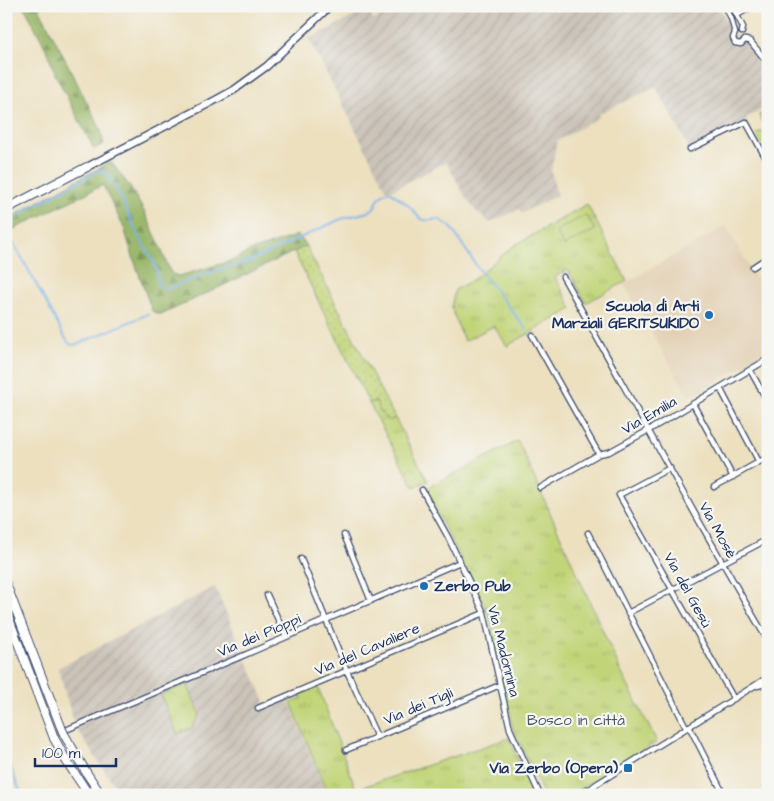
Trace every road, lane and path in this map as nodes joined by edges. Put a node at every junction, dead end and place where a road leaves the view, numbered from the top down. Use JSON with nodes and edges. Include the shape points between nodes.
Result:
{"nodes":[{"id":1,"x":330,"y":6,"type":"edge"},
{"id":2,"x":725,"y":6,"type":"edge"},
{"id":3,"x":732,"y":6,"type":"edge"},
{"id":4,"x":753,"y":6,"type":"edge"},
{"id":5,"x":736,"y":15,"type":"junction"},
{"id":6,"x":742,"y":32,"type":"junction"},
{"id":7,"x":735,"y":33,"type":"junction"},
{"id":8,"x":746,"y":40,"type":"junction"},
{"id":9,"x":768,"y":63,"type":"edge"},
{"id":10,"x":690,"y":149,"type":"dead end"},
{"id":11,"x":768,"y":162,"type":"edge"},
{"id":12,"x":87,"y":167,"type":"joint"},
{"id":13,"x":66,"y":177,"type":"junction"},
{"id":14,"x":6,"y":203,"type":"edge"},
{"id":15,"x":6,"y":208,"type":"edge"},
{"id":16,"x":6,"y":214,"type":"edge"},
{"id":17,"x":768,"y":257,"type":"edge"},
{"id":18,"x":753,"y":267,"type":"dead end"},
{"id":19,"x":563,"y":277,"type":"dead end"},
{"id":20,"x":532,"y":335,"type":"dead end"},
{"id":21,"x":768,"y":359,"type":"edge"},
{"id":22,"x":750,"y":370,"type":"junction"},
{"id":23,"x":720,"y":388,"type":"junction"},
{"id":24,"x":766,"y":395,"type":"edge"},
{"id":25,"x":768,"y":402,"type":"edge"},
{"id":26,"x":693,"y":404,"type":"junction"},
{"id":27,"x":649,"y":430,"type":"junction"},
{"id":28,"x":599,"y":454,"type":"junction"},
{"id":29,"x":768,"y":457,"type":"edge"},
{"id":30,"x":759,"y":462,"type":"junction"},
{"id":31,"x":670,"y":468,"type":"junction"},
{"id":32,"x":733,"y":477,"type":"junction"},
{"id":33,"x":714,"y":487,"type":"dead end"},
{"id":34,"x":540,"y":488,"type":"dead end"},
{"id":35,"x":422,"y":490,"type":"dead end"},
{"id":36,"x":588,"y":533,"type":"dead end"},
{"id":37,"x":344,"y":535,"type":"dead end"},
{"id":38,"x":768,"y":539,"type":"edge"},
{"id":39,"x":301,"y":559,"type":"dead end"},
{"id":40,"x":460,"y":562,"type":"junction"},
{"id":41,"x":722,"y":564,"type":"junction"},
{"id":42,"x":6,"y":584,"type":"edge"},
{"id":43,"x":673,"y":589,"type":"junction"},
{"id":44,"x":267,"y":595,"type":"dead end"},
{"id":45,"x":371,"y":601,"type":"junction"},
{"id":46,"x":6,"y":611,"type":"edge"},
{"id":47,"x":484,"y":613,"type":"junction"},
{"id":48,"x":628,"y":613,"type":"junction"},
{"id":49,"x":327,"y":620,"type":"junction"},
{"id":50,"x":286,"y":637,"type":"junction"},
{"id":51,"x":768,"y":641,"type":"edge"},
{"id":52,"x":348,"y":670,"type":"junction"},
{"id":53,"x":768,"y":677,"type":"edge"},
{"id":54,"x":768,"y":683,"type":"edge"},
{"id":55,"x":500,"y":685,"type":"junction"},
{"id":56,"x":751,"y":688,"type":"junction"},
{"id":57,"x":734,"y":699,"type":"junction"},
{"id":58,"x":258,"y":708,"type":"dead end"},
{"id":59,"x":688,"y":727,"type":"junction"},
{"id":60,"x":64,"y":730,"type":"junction"},
{"id":61,"x":377,"y":737,"type":"junction"},
{"id":62,"x":346,"y":750,"type":"dead end"},
{"id":63,"x":595,"y":784,"type":"junction"},
{"id":64,"x":89,"y":795,"type":"edge"},
{"id":65,"x":101,"y":795,"type":"edge"},
{"id":66,"x":540,"y":795,"type":"edge"},
{"id":67,"x":576,"y":795,"type":"edge"},
{"id":68,"x":584,"y":795,"type":"edge"},
{"id":69,"x":724,"y":795,"type":"edge"}],
"edges":[{"from":1,"to":12,"type":"main road","via":[[267,66],[234,90]]},
{"from":2,"to":7,"type":"street"},
{"from":3,"to":5,"type":"street"},
{"from":4,"to":5,"type":"street"},
{"from":5,"to":6,"type":"street"},
{"from":6,"to":7,"type":"street"},
{"from":6,"to":8,"type":"street"},
{"from":7,"to":8,"type":"street","via":[[736,43]]},
{"from":8,"to":9,"type":"street"},
{"from":10,"to":11,"type":"street","via":[[746,122]]},
{"from":12,"to":13,"type":"highway"},
{"from":13,"to":14,"type":"highway"},
{"from":13,"to":15,"type":"highway"},
{"from":13,"to":16,"type":"highway","via":[[34,200]]},
{"from":17,"to":18,"type":"street"},
{"from":19,"to":27,"type":"street","name":"Via Mosè"},
{"from":20,"to":28,"type":"street"},
{"from":21,"to":22,"type":"street","name":"Via Emilia"},
{"from":22,"to":23,"type":"street","name":"Via Emilia"},
{"from":22,"to":24,"type":"street"},
{"from":23,"to":26,"type":"street","name":"Via Emilia"},
{"from":23,"to":30,"type":"street"},
{"from":24,"to":25,"type":"street"},
{"from":26,"to":27,"type":"street","name":"Via Emilia"},
{"from":26,"to":32,"type":"street"},
{"from":27,"to":28,"type":"street","name":"Via Emilia","via":[[609,452]]},
{"from":27,"to":31,"type":"street","name":"Via Mosè"},
{"from":28,"to":34,"type":"street","name":"Via Emilia"},
{"from":29,"to":30,"type":"street"},
{"from":30,"to":32,"type":"street"},
{"from":31,"to":41,"type":"street","name":"Via Mosè"},
{"from":31,"to":43,"type":"street","name":"Via del Gesù","via":[[619,495]]},
{"from":32,"to":33,"type":"street"},
{"from":35,"to":40,"type":"street","name":"Via Madonnina"},
{"from":36,"to":48,"type":"street"},
{"from":37,"to":45,"type":"street"},
{"from":38,"to":41,"type":"street"},
{"from":39,"to":49,"type":"street"},
{"from":40,"to":45,"type":"street","name":"Via dei Pioppi"},
{"from":40,"to":47,"type":"street","name":"Via Madonnina"},
{"from":41,"to":43,"type":"street"},
{"from":41,"to":51,"type":"street","name":"Via Mosè"},
{"from":42,"to":60,"type":"highway"},
{"from":43,"to":48,"type":"street"},
{"from":43,"to":57,"type":"street","name":"Via del Gesù"},
{"from":44,"to":50,"type":"street"},
{"from":45,"to":49,"type":"street","name":"Via dei Pioppi"},
{"from":46,"to":64,"type":"highway","via":[[52,734]]},
{"from":47,"to":52,"type":"street","name":"Via del Cavaliere"},
{"from":47,"to":55,"type":"street","name":"Via Madonnina"},
{"from":48,"to":59,"type":"street"},
{"from":49,"to":50,"type":"street","name":"Via dei Pioppi"},
{"from":49,"to":52,"type":"street"},
{"from":50,"to":60,"type":"street","name":"Via dei Pioppi"},
{"from":52,"to":58,"type":"street","name":"Via del Cavaliere"},
{"from":52,"to":61,"type":"street"},
{"from":53,"to":56,"type":"street"},
{"from":54,"to":56,"type":"street"},
{"from":55,"to":61,"type":"street","name":"Via dei Tigli"},
{"from":55,"to":66,"type":"street","name":"Via Madonnina","via":[[510,729]]},
{"from":56,"to":57,"type":"street"},
{"from":57,"to":59,"type":"street"},
{"from":59,"to":63,"type":"street"},
{"from":59,"to":69,"type":"street"},
{"from":60,"to":65,"type":"highway","via":[[76,757]]},
{"from":61,"to":62,"type":"street","name":"Via dei Tigli"},
{"from":63,"to":67,"type":"street"},
{"from":63,"to":68,"type":"street"}]}
